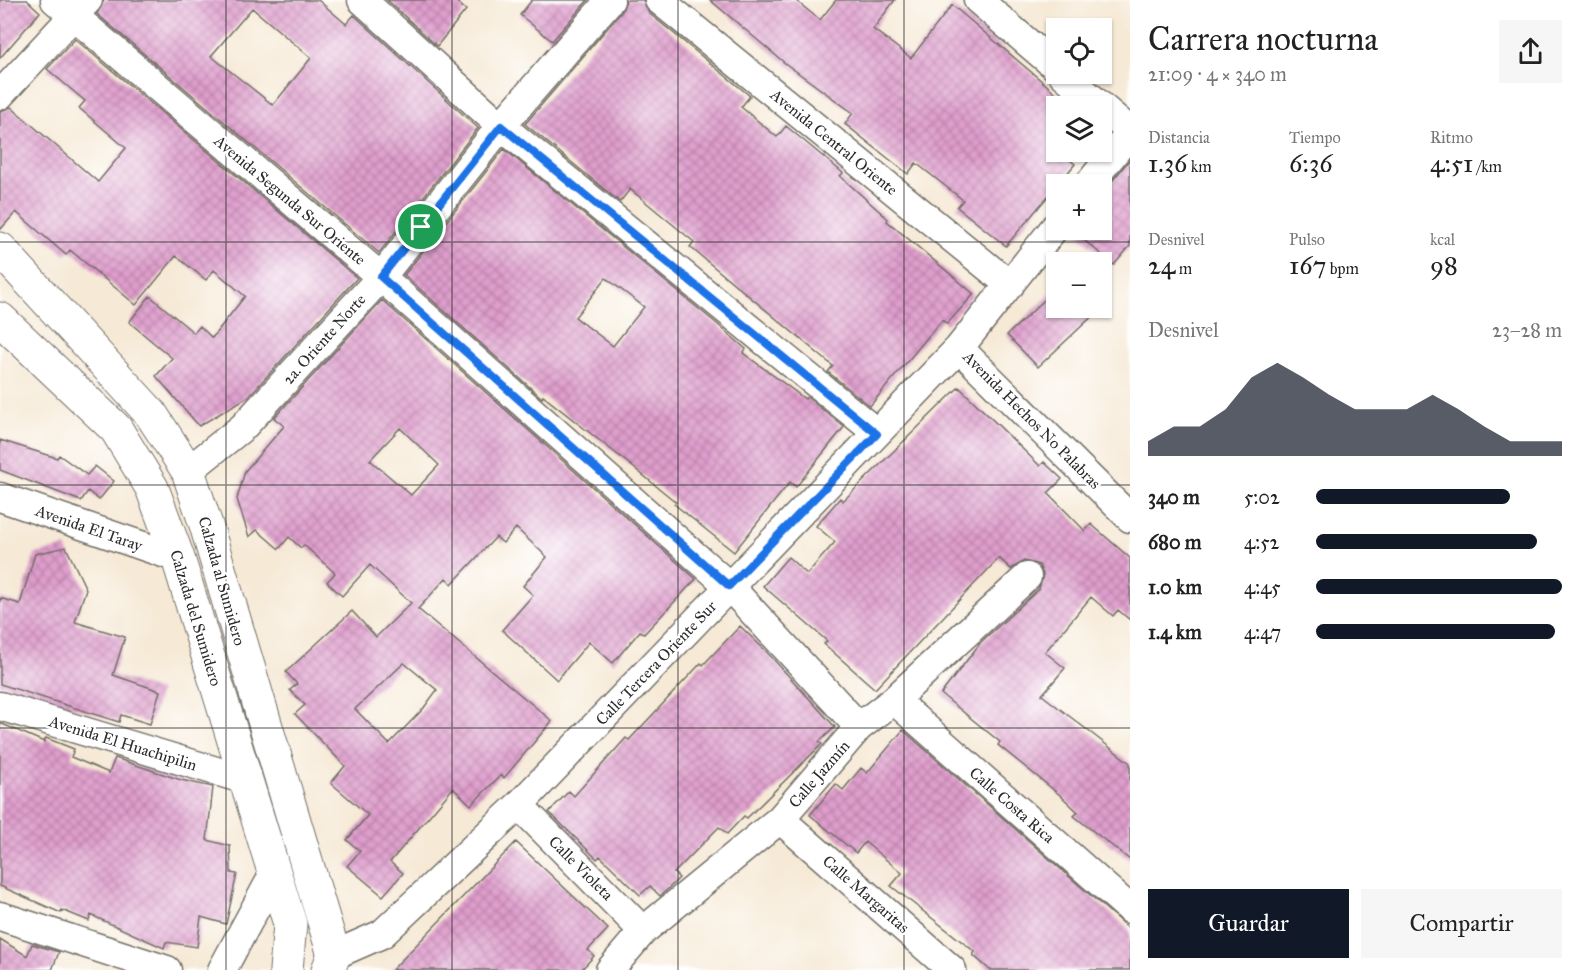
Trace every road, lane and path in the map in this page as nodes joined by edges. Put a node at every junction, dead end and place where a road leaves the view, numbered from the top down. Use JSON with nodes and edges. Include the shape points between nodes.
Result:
{"nodes":[{"id":1,"x":362,"y":0,"type":"edge"},
{"id":2,"x":610,"y":0,"type":"edge"},
{"id":3,"x":659,"y":0,"type":"edge"},
{"id":4,"x":978,"y":0,"type":"edge"},
{"id":5,"x":72,"y":5,"type":"edge"},
{"id":6,"x":1046,"y":58,"type":"edge"},
{"id":7,"x":1075,"y":84,"type":"edge"},
{"id":8,"x":0,"y":95,"type":"edge"},
{"id":9,"x":501,"y":126,"type":"junction"},
{"id":10,"x":1130,"y":132,"type":"edge"},
{"id":11,"x":1097,"y":174,"type":"edge"},
{"id":12,"x":1046,"y":239,"type":"edge"},
{"id":13,"x":0,"y":249,"type":"edge"},
{"id":14,"x":381,"y":277,"type":"junction"},
{"id":15,"x":1010,"y":285,"type":"junction"},
{"id":16,"x":0,"y":319,"type":"edge"},
{"id":17,"x":959,"y":348,"type":"junction"},
{"id":18,"x":877,"y":434,"type":"junction"},
{"id":19,"x":188,"y":471,"type":"junction"},
{"id":20,"x":0,"y":497,"type":"edge"},
{"id":21,"x":1130,"y":518,"type":"edge"},
{"id":22,"x":178,"y":558,"type":"junction"},
{"id":23,"x":1027,"y":577,"type":"dead end"},
{"id":24,"x":729,"y":586,"type":"junction"},
{"id":25,"x":894,"y":700,"type":"junction"},
{"id":26,"x":0,"y":706,"type":"edge"},
{"id":27,"x":859,"y":727,"type":"junction"},
{"id":28,"x":246,"y":780,"type":"junction"},
{"id":29,"x":519,"y":805,"type":"junction"},
{"id":30,"x":780,"y":819,"type":"junction"},
{"id":31,"x":275,"y":872,"type":"junction"},
{"id":32,"x":1130,"y":909,"type":"edge"},
{"id":33,"x":0,"y":915,"type":"edge"},
{"id":34,"x":643,"y":931,"type":"junction"},
{"id":35,"x":331,"y":962,"type":"edge"},
{"id":36,"x":167,"y":970,"type":"edge"},
{"id":37,"x":222,"y":970,"type":"edge"},
{"id":38,"x":286,"y":970,"type":"edge"},
{"id":39,"x":610,"y":970,"type":"edge"},
{"id":40,"x":952,"y":970,"type":"edge"}],
"edges":[{"from":1,"to":9,"type":"street"},
{"from":2,"to":9,"type":"street","name":"2a. Oriente Norte"},
{"from":3,"to":15,"type":"street","name":"Avenida Central Oriente"},
{"from":4,"to":6,"type":"street"},
{"from":5,"to":8,"type":"street"},
{"from":5,"to":14,"type":"street","name":"Avenida Segunda Sur Oriente"},
{"from":7,"to":10,"type":"street"},
{"from":9,"to":14,"type":"street","name":"2a. Oriente Norte"},
{"from":9,"to":18,"type":"street"},
{"from":10,"to":11,"type":"street"},
{"from":12,"to":15,"type":"street","name":"Calle Tercera Oriente Sur"},
{"from":13,"to":19,"type":"main road","name":"Calzada al Sumidero","via":[[152,414]]},
{"from":14,"to":19,"type":"street","name":"2a. Oriente Norte","via":[[243,427]]},
{"from":14,"to":24,"type":"street","name":"Avenida Segunda Sur Oriente"},
{"from":15,"to":17,"type":"street","name":"Calle Tercera Oriente Sur"},
{"from":16,"to":22,"type":"main road","name":"Calzada del Sumidero","via":[[116,429],[152,488]]},
{"from":17,"to":18,"type":"street","name":"Calle Tercera Oriente Sur"},
{"from":17,"to":21,"type":"street","name":"Avenida Hechos No Palabras"},
{"from":18,"to":24,"type":"street","name":"Calle Tercera Oriente Sur"},
{"from":19,"to":35,"type":"main road","name":"Calzada al Sumidero"},
{"from":20,"to":22,"type":"street","name":"Avenida El Taray"},
{"from":22,"to":28,"type":"main road","name":"Calzada del Sumidero"},
{"from":23,"to":25,"type":"street","name":"Calle Jazmín"},
{"from":24,"to":27,"type":"street","name":"Avenida Segunda Sur Oriente"},
{"from":24,"to":29,"type":"street","name":"Calle Tercera Oriente Sur"},
{"from":25,"to":27,"type":"street","name":"Calle Jazmín"},
{"from":25,"to":32,"type":"street","name":"Calle Costa Rica"},
{"from":26,"to":28,"type":"street","name":"Avenida El Huachipilin"},
{"from":27,"to":30,"type":"street","name":"Calle Jazmín"},
{"from":28,"to":31,"type":"main road","name":"Calzada del Sumidero"},
{"from":29,"to":34,"type":"street","name":"Calle Violeta"},
{"from":29,"to":35,"type":"street","name":"Calle Tercera Oriente Sur","via":[[382,934]]},
{"from":30,"to":34,"type":"street","name":"Calle Jazmín"},
{"from":30,"to":40,"type":"street","name":"Calle Margaritas"},
{"from":31,"to":37,"type":"street"},
{"from":31,"to":38,"type":"main road","name":"Calzada del Sumidero","via":[[290,924]]},
{"from":33,"to":36,"type":"street"},
{"from":34,"to":39,"type":"street","name":"Calle Jazmín"}]}
